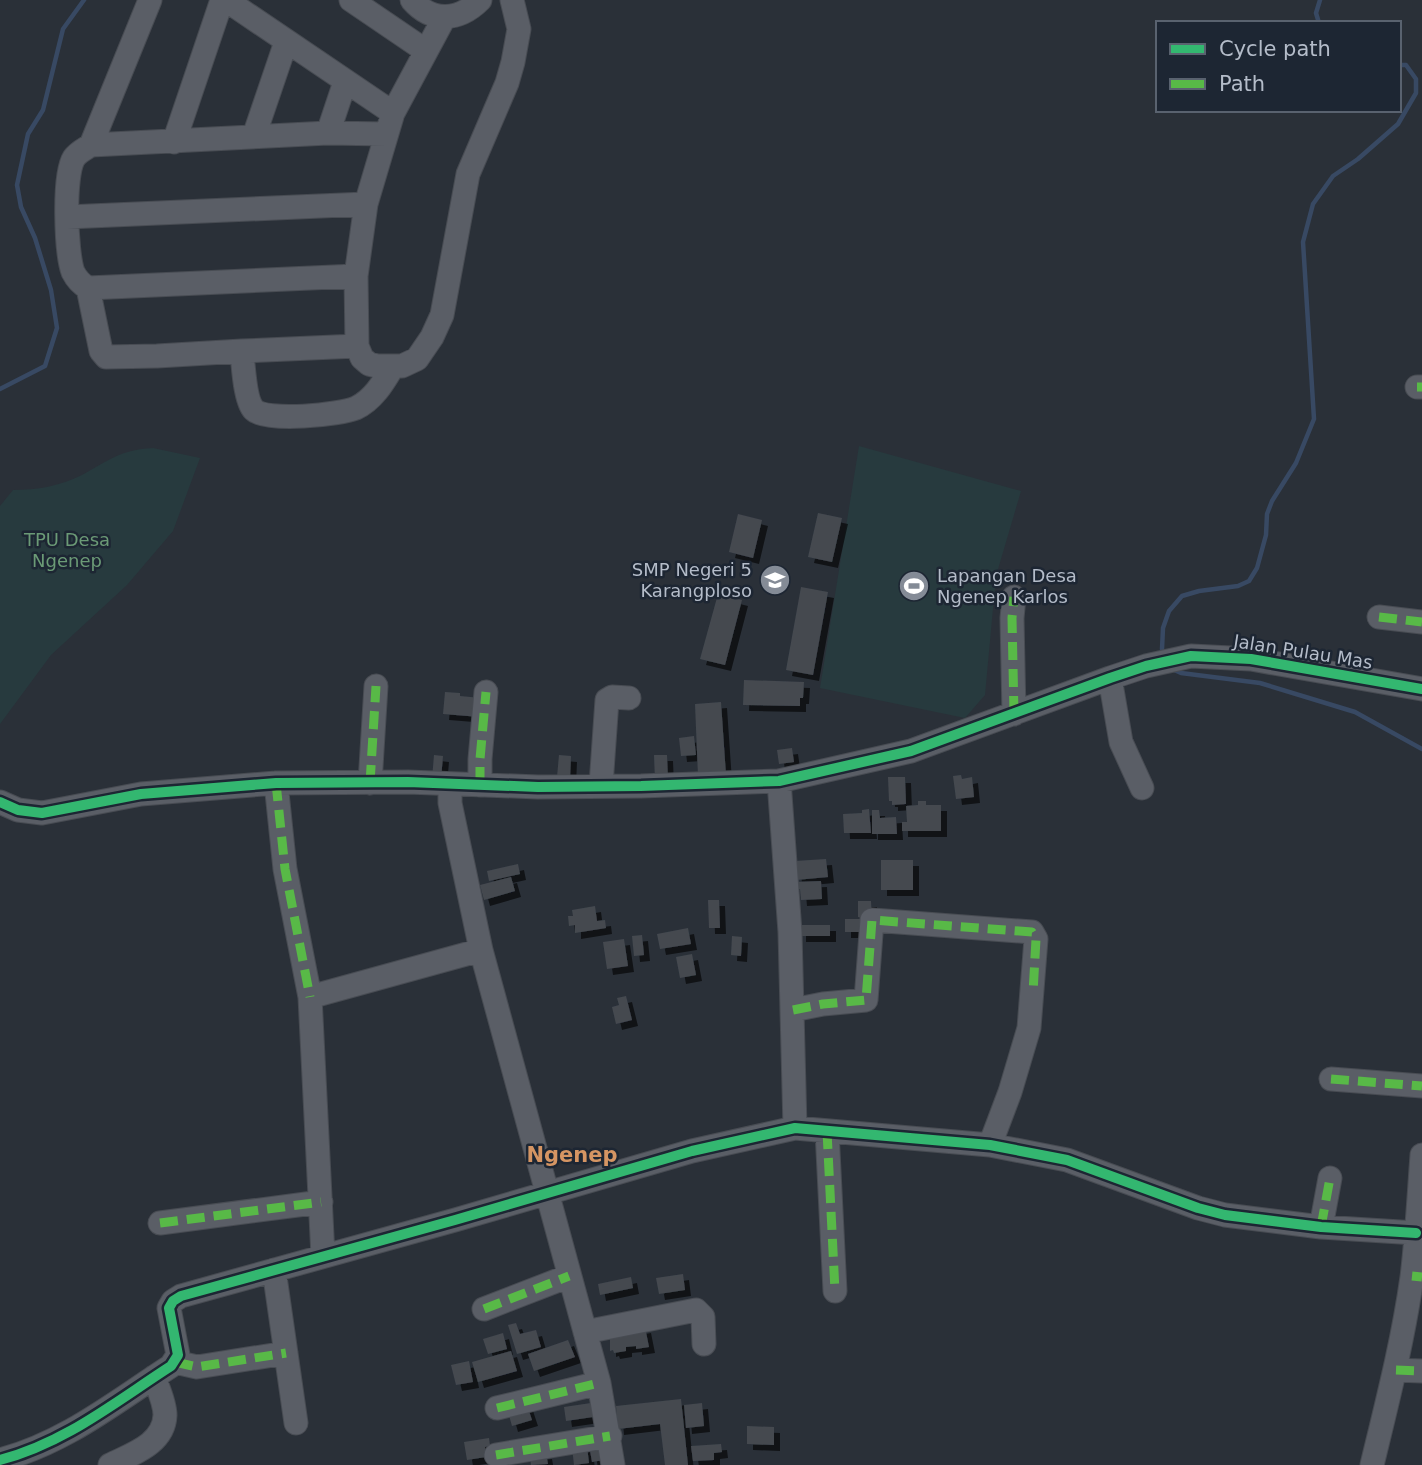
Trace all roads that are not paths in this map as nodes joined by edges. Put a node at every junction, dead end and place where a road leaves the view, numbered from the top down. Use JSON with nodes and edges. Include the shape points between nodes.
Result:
{"nodes":[{"id":1,"x":150,"y":0,"type":"edge"},
{"id":2,"x":224,"y":0,"type":"edge"},
{"id":3,"x":351,"y":0,"type":"edge"},
{"id":4,"x":401,"y":0,"type":"edge"},
{"id":5,"x":412,"y":0,"type":"edge"},
{"id":6,"x":480,"y":0,"type":"edge"},
{"id":7,"x":512,"y":0,"type":"edge"},
{"id":8,"x":444,"y":18,"type":"junction"},
{"id":9,"x":384,"y":22,"type":"junction"},
{"id":10,"x":286,"y":41,"type":"junction"},
{"id":11,"x":426,"y":51,"type":"junction"},
{"id":12,"x":345,"y":82,"type":"junction"},
{"id":13,"x":390,"y":124,"type":"junction"},
{"id":14,"x":328,"y":133,"type":"junction"},
{"id":15,"x":254,"y":136,"type":"junction"},
{"id":16,"x":174,"y":142,"type":"junction"},
{"id":17,"x":91,"y":145,"type":"junction"},
{"id":18,"x":366,"y":204,"type":"junction"},
{"id":19,"x":67,"y":217,"type":"junction"},
{"id":20,"x":356,"y":276,"type":"junction"},
{"id":21,"x":88,"y":288,"type":"junction"},
{"id":22,"x":242,"y":351,"type":"junction"},
{"id":23,"x":363,"y":355,"type":"junction"},
{"id":24,"x":392,"y":368,"type":"junction"},
{"id":25,"x":372,"y":396,"type":"junction"},
{"id":26,"x":1014,"y":597,"type":"dead end"},
{"id":27,"x":1379,"y":617,"type":"dead end"},
{"id":28,"x":1422,"y":622,"type":"edge"},
{"id":29,"x":1110,"y":678,"type":"junction"},
{"id":30,"x":376,"y":686,"type":"dead end"},
{"id":31,"x":1422,"y":689,"type":"edge"},
{"id":32,"x":486,"y":692,"type":"dead end"},
{"id":33,"x":629,"y":698,"type":"dead end"},
{"id":34,"x":1014,"y":714,"type":"junction"},
{"id":35,"x":779,"y":781,"type":"junction"},
{"id":36,"x":276,"y":783,"type":"junction"},
{"id":37,"x":370,"y":783,"type":"junction"},
{"id":38,"x":450,"y":785,"type":"junction"},
{"id":39,"x":480,"y":785,"type":"junction"},
{"id":40,"x":601,"y":785,"type":"junction"},
{"id":41,"x":1142,"y":788,"type":"dead end"},
{"id":42,"x":0,"y":802,"type":"edge"},
{"id":43,"x":481,"y":950,"type":"junction"},
{"id":44,"x":310,"y":997,"type":"junction"},
{"id":45,"x":793,"y":1010,"type":"junction"},
{"id":46,"x":1331,"y":1079,"type":"dead end"},
{"id":47,"x":1422,"y":1086,"type":"edge"},
{"id":48,"x":795,"y":1128,"type":"junction"},
{"id":49,"x":827,"y":1131,"type":"junction"},
{"id":50,"x":990,"y":1144,"type":"junction"},
{"id":51,"x":1422,"y":1155,"type":"edge"},
{"id":52,"x":1330,"y":1178,"type":"dead end"},
{"id":53,"x":546,"y":1194,"type":"junction"},
{"id":54,"x":321,"y":1202,"type":"junction"},
{"id":55,"x":160,"y":1223,"type":"dead end"},
{"id":56,"x":1321,"y":1227,"type":"junction"},
{"id":57,"x":1416,"y":1233,"type":"junction"},
{"id":58,"x":323,"y":1256,"type":"junction"},
{"id":59,"x":274,"y":1270,"type":"junction"},
{"id":60,"x":569,"y":1276,"type":"junction"},
{"id":61,"x":1417,"y":1276,"type":"edge"},
{"id":62,"x":835,"y":1291,"type":"dead end"},
{"id":63,"x":484,"y":1309,"type":"dead end"},
{"id":64,"x":585,"y":1332,"type":"junction"},
{"id":65,"x":704,"y":1344,"type":"dead end"},
{"id":66,"x":286,"y":1353,"type":"junction"},
{"id":67,"x":175,"y":1362,"type":"junction"},
{"id":68,"x":1395,"y":1370,"type":"junction"},
{"id":69,"x":1422,"y":1371,"type":"edge"},
{"id":70,"x":154,"y":1377,"type":"junction"},
{"id":71,"x":599,"y":1383,"type":"junction"},
{"id":72,"x":497,"y":1408,"type":"dead end"},
{"id":73,"x":296,"y":1423,"type":"dead end"},
{"id":74,"x":610,"y":1436,"type":"junction"},
{"id":75,"x":496,"y":1455,"type":"dead end"},
{"id":76,"x":0,"y":1460,"type":"edge"},
{"id":77,"x":110,"y":1465,"type":"edge"},
{"id":78,"x":613,"y":1465,"type":"edge"},
{"id":79,"x":1372,"y":1465,"type":"edge"}],
"edges":[{"from":1,"to":17,"type":"street"},
{"from":2,"to":10,"type":"street"},
{"from":2,"to":16,"type":"street"},
{"from":3,"to":9,"type":"street"},
{"from":4,"to":9,"type":"street"},
{"from":5,"to":8,"type":"street","via":[[422,10]]},
{"from":6,"to":8,"type":"street","via":[[458,16]]},
{"from":7,"to":24,"type":"street","via":[[519,29],[513,62],[468,174],[442,314],[417,359]]},
{"from":8,"to":11,"type":"street"},
{"from":9,"to":11,"type":"street"},
{"from":10,"to":12,"type":"street"},
{"from":10,"to":15,"type":"street"},
{"from":11,"to":13,"type":"street"},
{"from":12,"to":13,"type":"street"},
{"from":12,"to":14,"type":"street"},
{"from":13,"to":14,"type":"street"},
{"from":13,"to":18,"type":"street"},
{"from":14,"to":15,"type":"street"},
{"from":15,"to":16,"type":"street"},
{"from":16,"to":17,"type":"street"},
{"from":17,"to":19,"type":"street","via":[[73,160]]},
{"from":18,"to":19,"type":"street"},
{"from":18,"to":20,"type":"street"},
{"from":19,"to":21,"type":"street","via":[[71,265]]},
{"from":20,"to":21,"type":"street"},
{"from":20,"to":23,"type":"street"},
{"from":21,"to":22,"type":"street","via":[[106,357]]},
{"from":22,"to":23,"type":"street"},
{"from":22,"to":25,"type":"street","via":[[251,406],[266,416],[342,412]]},
{"from":23,"to":24,"type":"street"},
{"from":23,"to":25,"type":"street"},
{"from":24,"to":25,"type":"street"},
{"from":26,"to":34,"type":"street"},
{"from":27,"to":28,"type":"street"},
{"from":29,"to":31,"type":"street","name":"Jalan Pulau Mas","via":[[1177,659],[1212,656]]},
{"from":29,"to":34,"type":"street","name":"Jalan Pulau Mas"},
{"from":29,"to":41,"type":"street","via":[[1121,742]]},
{"from":30,"to":37,"type":"street"},
{"from":32,"to":39,"type":"street"},
{"from":33,"to":40,"type":"street","via":[[607,700]]},
{"from":34,"to":35,"type":"street","name":"Jalan Pulau Mas","via":[[911,751]]},
{"from":35,"to":40,"type":"street","name":"Jalan Pulau Mas"},
{"from":35,"to":45,"type":"street"},
{"from":36,"to":37,"type":"street","name":"Jalan Pulau Mas"},
{"from":36,"to":42,"type":"street","name":"Jalan Pulau Mas","via":[[141,794],[43,813]]},
{"from":36,"to":44,"type":"street","via":[[285,869]]},
{"from":37,"to":38,"type":"street","name":"Jalan Pulau Mas"},
{"from":38,"to":39,"type":"street","name":"Jalan Pulau Mas"},
{"from":38,"to":43,"type":"street"},
{"from":39,"to":40,"type":"street","name":"Jalan Pulau Mas"},
{"from":43,"to":44,"type":"street"},
{"from":43,"to":53,"type":"street"},
{"from":44,"to":54,"type":"street"},
{"from":45,"to":48,"type":"street"},
{"from":45,"to":50,"type":"street","via":[[866,1000],[872,920],[1032,932],[1036,939],[1029,1028]]},
{"from":46,"to":47,"type":"street"},
{"from":48,"to":49,"type":"street"},
{"from":48,"to":53,"type":"street","via":[[692,1151]]},
{"from":49,"to":50,"type":"street"},
{"from":49,"to":62,"type":"street"},
{"from":50,"to":56,"type":"street","via":[[1067,1160],[1209,1211]]},
{"from":51,"to":57,"type":"street"},
{"from":52,"to":56,"type":"street"},
{"from":53,"to":58,"type":"street"},
{"from":53,"to":60,"type":"street"},
{"from":54,"to":55,"type":"street"},
{"from":54,"to":58,"type":"street"},
{"from":56,"to":57,"type":"street"},
{"from":57,"to":61,"type":"street"},
{"from":58,"to":59,"type":"street"},
{"from":59,"to":66,"type":"street"},
{"from":59,"to":67,"type":"street","via":[[173,1301],[169,1308]]},
{"from":60,"to":63,"type":"street"},
{"from":60,"to":64,"type":"street"},
{"from":61,"to":68,"type":"street"},
{"from":64,"to":65,"type":"street","via":[[696,1310],[704,1317]]},
{"from":64,"to":71,"type":"street"},
{"from":66,"to":67,"type":"street","via":[[197,1367]]},
{"from":66,"to":73,"type":"street"},
{"from":67,"to":70,"type":"street"},
{"from":68,"to":69,"type":"street"},
{"from":68,"to":79,"type":"street"},
{"from":70,"to":76,"type":"street","via":[[48,1444]]},
{"from":70,"to":77,"type":"street","via":[[165,1413],[159,1432],[148,1445]]},
{"from":71,"to":72,"type":"street"},
{"from":71,"to":74,"type":"street"},
{"from":74,"to":75,"type":"street"},
{"from":74,"to":78,"type":"street"}]}
